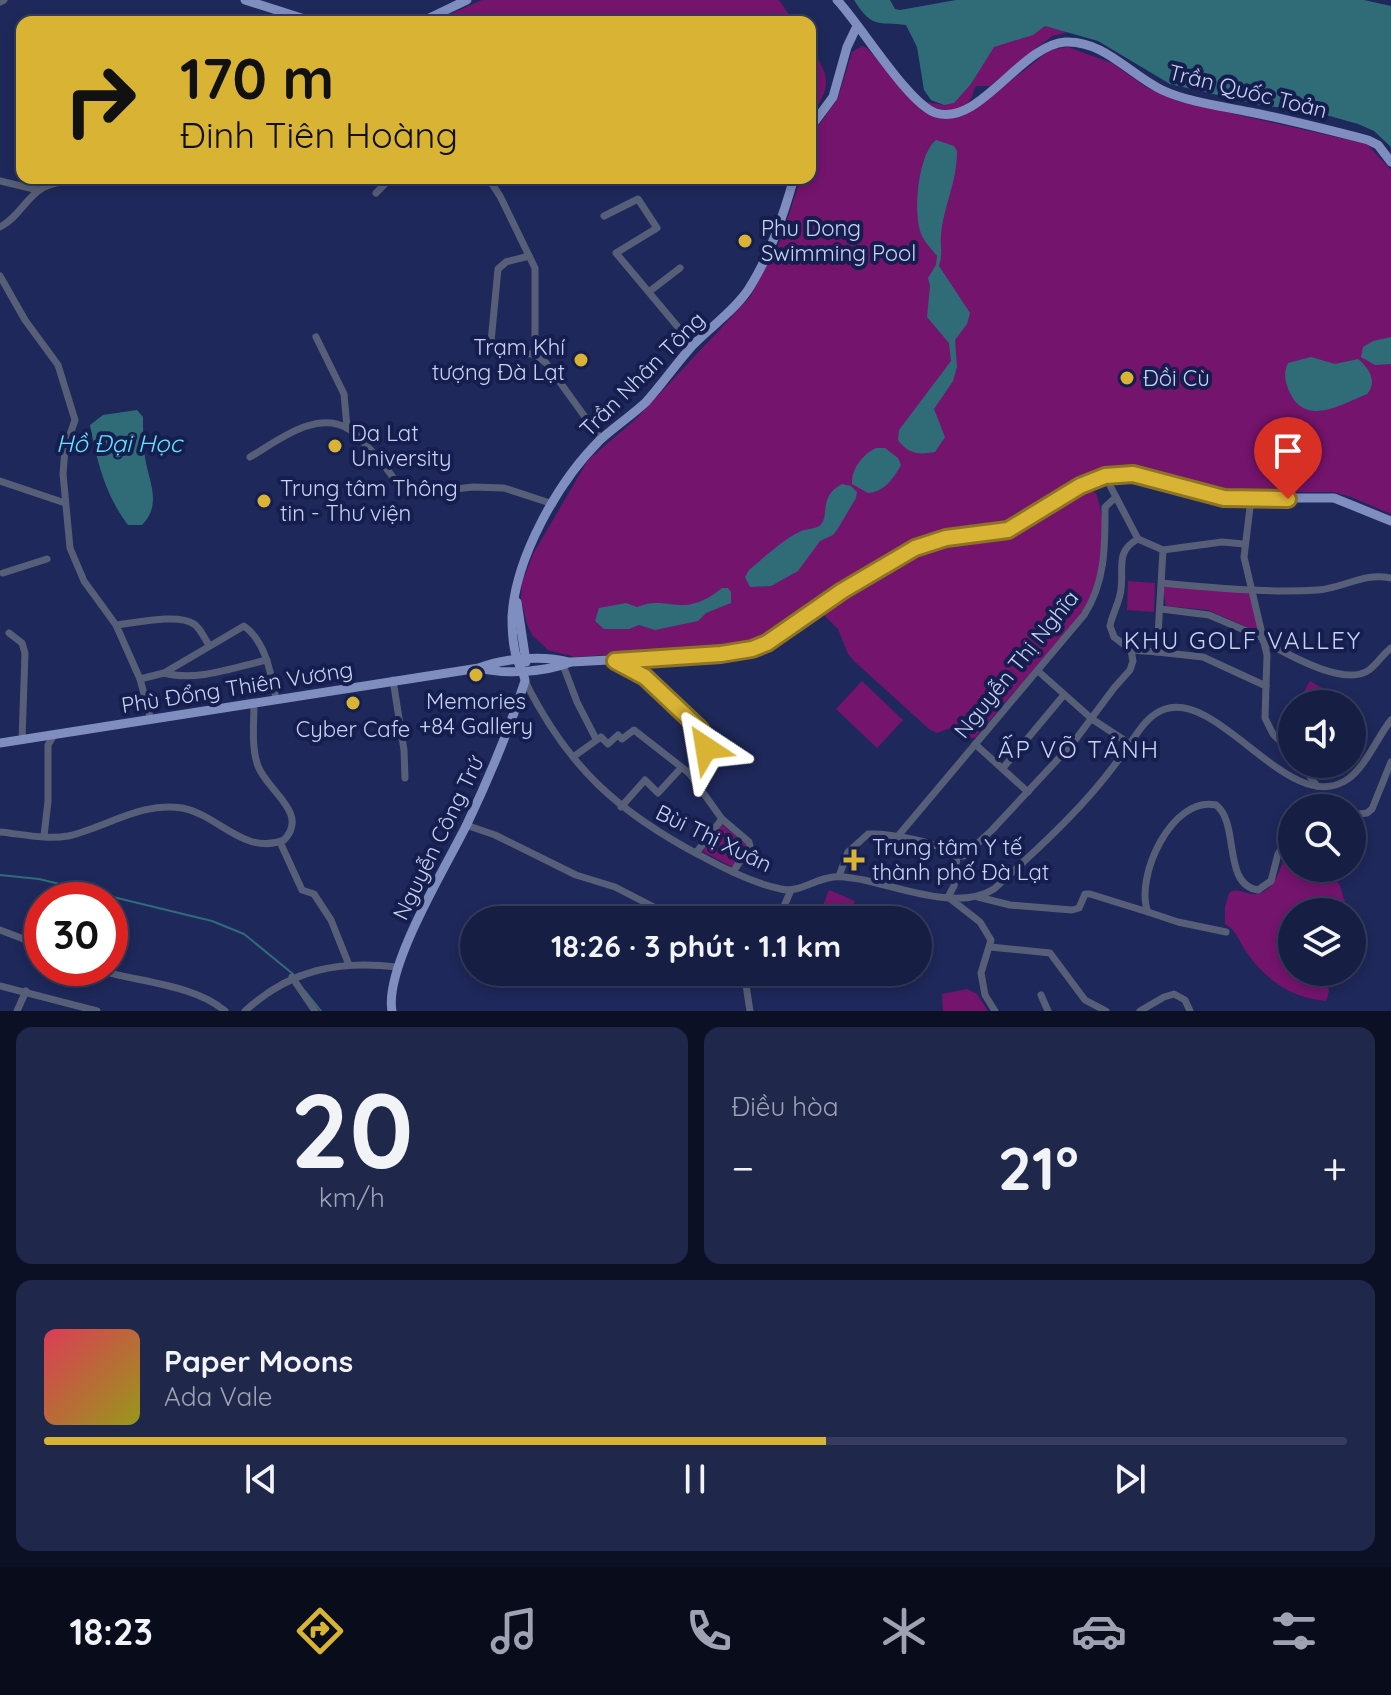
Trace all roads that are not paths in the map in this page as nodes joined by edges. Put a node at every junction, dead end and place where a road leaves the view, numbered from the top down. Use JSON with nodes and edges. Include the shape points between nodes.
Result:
{"nodes":[{"id":1,"x":245,"y":0,"type":"edge"},
{"id":2,"x":467,"y":0,"type":"edge"},
{"id":3,"x":837,"y":0,"type":"edge"},
{"id":4,"x":295,"y":16,"type":"edge"},
{"id":5,"x":434,"y":16,"type":"edge"},
{"id":6,"x":857,"y":26,"type":"junction"},
{"id":7,"x":816,"y":120,"type":"edge"},
{"id":8,"x":1391,"y":162,"type":"edge"},
{"id":9,"x":0,"y":181,"type":"edge"},
{"id":10,"x":58,"y":184,"type":"edge"},
{"id":11,"x":385,"y":184,"type":"edge"},
{"id":12,"x":492,"y":184,"type":"edge"},
{"id":13,"x":792,"y":184,"type":"edge"},
{"id":14,"x":38,"y":190,"type":"junction"},
{"id":15,"x":376,"y":193,"type":"dead end"},
{"id":16,"x":604,"y":216,"type":"dead end"},
{"id":17,"x":0,"y":227,"type":"edge"},
{"id":18,"x":529,"y":256,"type":"junction"},
{"id":19,"x":680,"y":268,"type":"dead end"},
{"id":20,"x":0,"y":276,"type":"edge"},
{"id":21,"x":650,"y":291,"type":"junction"},
{"id":22,"x":316,"y":337,"type":"dead end"},
{"id":23,"x":693,"y":345,"type":"junction"},
{"id":24,"x":535,"y":354,"type":"junction"},
{"id":25,"x":347,"y":428,"type":"junction"},
{"id":26,"x":601,"y":439,"type":"junction"},
{"id":27,"x":250,"y":457,"type":"dead end"},
{"id":28,"x":1105,"y":476,"type":"junction"},
{"id":29,"x":0,"y":481,"type":"edge"},
{"id":30,"x":1116,"y":497,"type":"junction"},
{"id":31,"x":1251,"y":499,"type":"junction"},
{"id":32,"x":65,"y":503,"type":"junction"},
{"id":33,"x":553,"y":504,"type":"junction"},
{"id":34,"x":1391,"y":521,"type":"edge"},
{"id":35,"x":1138,"y":539,"type":"junction"},
{"id":36,"x":1244,"y":544,"type":"junction"},
{"id":37,"x":1163,"y":550,"type":"junction"},
{"id":38,"x":47,"y":559,"type":"dead end"},
{"id":39,"x":3,"y":573,"type":"dead end"},
{"id":40,"x":1391,"y":578,"type":"edge"},
{"id":41,"x":1162,"y":583,"type":"junction"},
{"id":42,"x":1250,"y":588,"type":"junction"},
{"id":43,"x":1161,"y":609,"type":"junction"},
{"id":44,"x":116,"y":625,"type":"junction"},
{"id":45,"x":9,"y":633,"type":"dead end"},
{"id":46,"x":1263,"y":639,"type":"junction"},
{"id":47,"x":209,"y":645,"type":"junction"},
{"id":48,"x":1391,"y":648,"type":"edge"},
{"id":49,"x":1131,"y":650,"type":"junction"},
{"id":50,"x":1157,"y":652,"type":"junction"},
{"id":51,"x":267,"y":660,"type":"junction"},
{"id":52,"x":615,"y":661,"type":"junction"},
{"id":53,"x":523,"y":663,"type":"junction"},
{"id":54,"x":567,"y":664,"type":"junction"},
{"id":55,"x":1038,"y":671,"type":"junction"},
{"id":56,"x":164,"y":673,"type":"junction"},
{"id":57,"x":140,"y":679,"type":"junction"},
{"id":58,"x":393,"y":680,"type":"junction"},
{"id":59,"x":525,"y":681,"type":"junction"},
{"id":60,"x":1266,"y":686,"type":"junction"},
{"id":61,"x":1063,"y":696,"type":"junction"},
{"id":62,"x":276,"y":699,"type":"junction"},
{"id":63,"x":254,"y":704,"type":"junction"},
{"id":64,"x":1092,"y":719,"type":"junction"},
{"id":65,"x":151,"y":720,"type":"junction"},
{"id":66,"x":1391,"y":720,"type":"edge"},
{"id":67,"x":54,"y":735,"type":"junction"},
{"id":68,"x":1278,"y":738,"type":"edge"},
{"id":69,"x":596,"y":739,"type":"junction"},
{"id":70,"x":22,"y":740,"type":"junction"},
{"id":71,"x":0,"y":743,"type":"edge"},
{"id":72,"x":975,"y":744,"type":"junction"},
{"id":73,"x":1130,"y":744,"type":"junction"},
{"id":74,"x":573,"y":757,"type":"junction"},
{"id":75,"x":1391,"y":762,"type":"edge"},
{"id":76,"x":681,"y":768,"type":"junction"},
{"id":77,"x":1003,"y":768,"type":"junction"},
{"id":78,"x":689,"y":773,"type":"junction"},
{"id":79,"x":405,"y":778,"type":"dead end"},
{"id":80,"x":1311,"y":778,"type":"edge"},
{"id":81,"x":1299,"y":781,"type":"junction"},
{"id":82,"x":1317,"y":786,"type":"junction"},
{"id":83,"x":1028,"y":792,"type":"junction"},
{"id":84,"x":1294,"y":792,"type":"dead end"},
{"id":85,"x":621,"y":807,"type":"junction"},
{"id":86,"x":1366,"y":813,"type":"edge"},
{"id":87,"x":722,"y":819,"type":"junction"},
{"id":88,"x":466,"y":825,"type":"junction"},
{"id":89,"x":0,"y":832,"type":"edge"},
{"id":90,"x":44,"y":836,"type":"junction"},
{"id":91,"x":898,"y":836,"type":"junction"},
{"id":92,"x":280,"y":842,"type":"junction"},
{"id":93,"x":696,"y":853,"type":"junction"},
{"id":94,"x":1278,"y":854,"type":"edge"},
{"id":95,"x":957,"y":856,"type":"junction"},
{"id":96,"x":733,"y":872,"type":"junction"},
{"id":97,"x":839,"y":876,"type":"junction"},
{"id":98,"x":791,"y":890,"type":"junction"},
{"id":99,"x":948,"y":897,"type":"junction"},
{"id":100,"x":978,"y":897,"type":"junction"},
{"id":101,"x":652,"y":906,"type":"edge"},
{"id":102,"x":784,"y":906,"type":"edge"},
{"id":103,"x":1148,"y":912,"type":"junction"},
{"id":104,"x":0,"y":930,"type":"edge"},
{"id":105,"x":1226,"y":932,"type":"dead end"},
{"id":106,"x":24,"y":939,"type":"edge"},
{"id":107,"x":990,"y":947,"type":"junction"},
{"id":108,"x":349,"y":965,"type":"junction"},
{"id":109,"x":397,"y":967,"type":"junction"},
{"id":110,"x":128,"y":977,"type":"edge"},
{"id":111,"x":292,"y":977,"type":"junction"},
{"id":112,"x":0,"y":986,"type":"edge"},
{"id":113,"x":746,"y":986,"type":"edge"},
{"id":114,"x":26,"y":991,"type":"junction"},
{"id":115,"x":1041,"y":995,"type":"dead end"},
{"id":116,"x":17,"y":1011,"type":"edge"},
{"id":117,"x":97,"y":1011,"type":"edge"},
{"id":118,"x":225,"y":1011,"type":"edge"},
{"id":119,"x":245,"y":1011,"type":"edge"},
{"id":120,"x":315,"y":1011,"type":"edge"},
{"id":121,"x":392,"y":1011,"type":"edge"},
{"id":122,"x":750,"y":1011,"type":"edge"},
{"id":123,"x":995,"y":1011,"type":"edge"},
{"id":124,"x":1048,"y":1011,"type":"edge"},
{"id":125,"x":1106,"y":1011,"type":"edge"},
{"id":126,"x":1140,"y":1011,"type":"edge"},
{"id":127,"x":1190,"y":1011,"type":"edge"}],
"edges":[{"from":1,"to":4,"type":"main road"},
{"from":2,"to":5,"type":"main road"},
{"from":3,"to":6,"type":"main road","name":"Trần Quốc Toản"},
{"from":6,"to":7,"type":"main road","via":[[833,97]]},
{"from":6,"to":8,"type":"main road","name":"Trần Quốc Toản","via":[[919,102],[938,114],[959,112],[1048,47],[1070,42],[1118,59],[1164,91],[1368,140]]},
{"from":9,"to":14,"type":"street"},
{"from":10,"to":14,"type":"street"},
{"from":11,"to":15,"type":"street"},
{"from":12,"to":18,"type":"street"},
{"from":13,"to":23,"type":"main road","name":"Trần Nhân Tông","via":[[754,279]]},
{"from":14,"to":17,"type":"street"},
{"from":16,"to":21,"type":"street","via":[[638,199],[657,228],[616,253]]},
{"from":18,"to":24,"type":"street","via":[[537,281]]},
{"from":18,"to":24,"type":"street","via":[[498,269],[491,342],[496,353]]},
{"from":19,"to":21,"type":"street"},
{"from":20,"to":32,"type":"street","via":[[58,365],[75,420],[65,449]]},
{"from":21,"to":23,"type":"street"},
{"from":22,"to":25,"type":"street","via":[[344,394]]},
{"from":23,"to":26,"type":"main road","name":"Trần Nhân Tông","via":[[647,400]]},
{"from":24,"to":26,"type":"street"},
{"from":25,"to":27,"type":"street","via":[[311,424]]},
{"from":25,"to":33,"type":"street","via":[[408,493],[504,488]]},
{"from":26,"to":33,"type":"main road","name":"Trần Nhân Tông"},
{"from":28,"to":30,"type":"street"},
{"from":28,"to":31,"type":"main road","via":[[1133,474],[1215,496]]},
{"from":28,"to":52,"type":"main road","name":"Phù Đổng Thiên Vương","via":[[1008,530],[915,548],[752,649]]},
{"from":29,"to":32,"type":"street"},
{"from":30,"to":35,"type":"street"},
{"from":30,"to":55,"type":"street","name":"Nguyễn Thị Nghĩa","via":[[1105,507],[1105,553],[1094,597]]},
{"from":31,"to":34,"type":"main road","via":[[1334,498]]},
{"from":31,"to":36,"type":"street"},
{"from":32,"to":44,"type":"street","via":[[75,563]]},
{"from":33,"to":53,"type":"main road","name":"Trần Nhân Tông","via":[[525,555],[515,595],[512,620]]},
{"from":35,"to":37,"type":"street"},
{"from":35,"to":49,"type":"street","via":[[1124,551],[1121,593],[1110,626],[1114,637]]},
{"from":36,"to":37,"type":"street"},
{"from":36,"to":42,"type":"street"},
{"from":37,"to":41,"type":"street"},
{"from":38,"to":39,"type":"street"},
{"from":40,"to":42,"type":"street","via":[[1377,575],[1321,590]]},
{"from":41,"to":42,"type":"street"},
{"from":41,"to":43,"type":"street"},
{"from":42,"to":46,"type":"street"},
{"from":43,"to":46,"type":"street","via":[[1209,615]]},
{"from":43,"to":50,"type":"street"},
{"from":44,"to":47,"type":"street","via":[[189,621]]},
{"from":44,"to":57,"type":"street"},
{"from":45,"to":70,"type":"street","via":[[25,653]]},
{"from":46,"to":48,"type":"street","via":[[1319,668],[1346,673],[1369,670]]},
{"from":46,"to":60,"type":"street"},
{"from":47,"to":51,"type":"street","via":[[244,626]]},
{"from":47,"to":56,"type":"street"},
{"from":49,"to":50,"type":"street"},
{"from":49,"to":64,"type":"street","via":[[1130,670]]},
{"from":50,"to":60,"type":"street","via":[[1203,657]]},
{"from":51,"to":56,"type":"street","via":[[198,675]]},
{"from":51,"to":62,"type":"street"},
{"from":52,"to":54,"type":"main road","name":"Phù Đổng Thiên Vương"},
{"from":52,"to":78,"type":"street","via":[[645,677],[705,737],[706,748]]},
{"from":53,"to":54,"type":"main road","name":"Phù Đổng Thiên Vương","via":[[556,658]]},
{"from":53,"to":58,"type":"main road","name":"Phù Đổng Thiên Vương","via":[[492,663]]},
{"from":53,"to":59,"type":"main road","name":"Trần Nhân Tông"},
{"from":54,"to":69,"type":"street","via":[[577,702]]},
{"from":55,"to":61,"type":"street"},
{"from":55,"to":72,"type":"street","name":"Nguyễn Thị Nghĩa"},
{"from":56,"to":57,"type":"street"},
{"from":57,"to":65,"type":"street"},
{"from":58,"to":62,"type":"main road","name":"Phù Đổng Thiên Vương"},
{"from":58,"to":79,"type":"street"},
{"from":59,"to":74,"type":"street","name":"Bùi Thị Xuân"},
{"from":59,"to":88,"type":"main road","name":"Nguyễn Công Trứ"},
{"from":60,"to":68,"type":"street","via":[[1265,718]]},
{"from":61,"to":64,"type":"street"},
{"from":61,"to":77,"type":"street"},
{"from":62,"to":63,"type":"main road","name":"Phù Đổng Thiên Vương"},
{"from":63,"to":65,"type":"main road","name":"Phù Đổng Thiên Vương"},
{"from":63,"to":92,"type":"street","via":[[257,764],[293,819],[291,832]]},
{"from":64,"to":73,"type":"street"},
{"from":64,"to":83,"type":"street"},
{"from":65,"to":67,"type":"main road","name":"Phù Đổng Thiên Vương"},
{"from":66,"to":82,"type":"street","via":[[1350,777]]},
{"from":67,"to":70,"type":"main road","name":"Phù Đổng Thiên Vương"},
{"from":67,"to":90,"type":"street","via":[[48,745]]},
{"from":69,"to":74,"type":"street"},
{"from":69,"to":76,"type":"street","via":[[608,744],[634,730]]},
{"from":70,"to":71,"type":"main road","name":"Phù Đổng Thiên Vương"},
{"from":72,"to":77,"type":"street"},
{"from":72,"to":91,"type":"street","name":"Nguyễn Thị Nghĩa"},
{"from":73,"to":81,"type":"street","via":[[1152,715],[1186,707]]},
{"from":73,"to":100,"type":"street","via":[[1074,813],[994,889]]},
{"from":74,"to":85,"type":"street","name":"Bùi Thị Xuân"},
{"from":75,"to":86,"type":"street"},
{"from":76,"to":78,"type":"street"},
{"from":76,"to":85,"type":"street","via":[[658,793],[645,780]]},
{"from":77,"to":83,"type":"street"},
{"from":78,"to":87,"type":"street"},
{"from":80,"to":82,"type":"street"},
{"from":81,"to":82,"type":"street"},
{"from":81,"to":84,"type":"street"},
{"from":83,"to":95,"type":"street","via":[[964,856]]},
{"from":85,"to":93,"type":"street","name":"Bùi Thị Xuân"},
{"from":87,"to":93,"type":"street"},
{"from":87,"to":96,"type":"street","via":[[750,846]]},
{"from":88,"to":101,"type":"street"},
{"from":88,"to":109,"type":"main road","name":"Nguyễn Công Trứ"},
{"from":89,"to":90,"type":"street"},
{"from":90,"to":92,"type":"street","via":[[67,836],[174,808],[189,810],[256,844]]},
{"from":91,"to":95,"type":"street"},
{"from":91,"to":97,"type":"street","via":[[868,834],[859,840]]},
{"from":92,"to":108,"type":"street","via":[[302,890],[314,894],[331,920]]},
{"from":93,"to":96,"type":"street","name":"Bùi Thị Xuân"},
{"from":94,"to":103,"type":"street","via":[[1271,881],[1263,889],[1252,889],[1235,865],[1221,808],[1210,804],[1187,810],[1165,834],[1152,863],[1145,894]]},
{"from":95,"to":99,"type":"street"},
{"from":96,"to":98,"type":"street","name":"Bùi Thị Xuân"},
{"from":97,"to":98,"type":"street","name":"Bùi Thị Xuân"},
{"from":97,"to":99,"type":"street","name":"Bùi Thị Xuân"},
{"from":98,"to":102,"type":"street"},
{"from":99,"to":100,"type":"street","name":"Bùi Thị Xuân"},
{"from":99,"to":107,"type":"street","via":[[980,922]]},
{"from":100,"to":103,"type":"street","name":"Bùi Thị Xuân","via":[[1072,910],[1090,894]]},
{"from":103,"to":105,"type":"street"},
{"from":104,"to":106,"type":"street"},
{"from":107,"to":123,"type":"street","via":[[981,973]]},
{"from":107,"to":125,"type":"street","via":[[1050,953],[1085,1000]]},
{"from":108,"to":109,"type":"street"},
{"from":108,"to":111,"type":"street"},
{"from":109,"to":121,"type":"main road","name":"Nguyễn Công Trứ"},
{"from":110,"to":118,"type":"street"},
{"from":111,"to":119,"type":"street"},
{"from":111,"to":120,"type":"street"},
{"from":112,"to":114,"type":"street"},
{"from":113,"to":122,"type":"street"},
{"from":114,"to":116,"type":"street"},
{"from":114,"to":117,"type":"street"},
{"from":115,"to":124,"type":"street"},
{"from":126,"to":127,"type":"street","via":[[1174,994]]}]}
